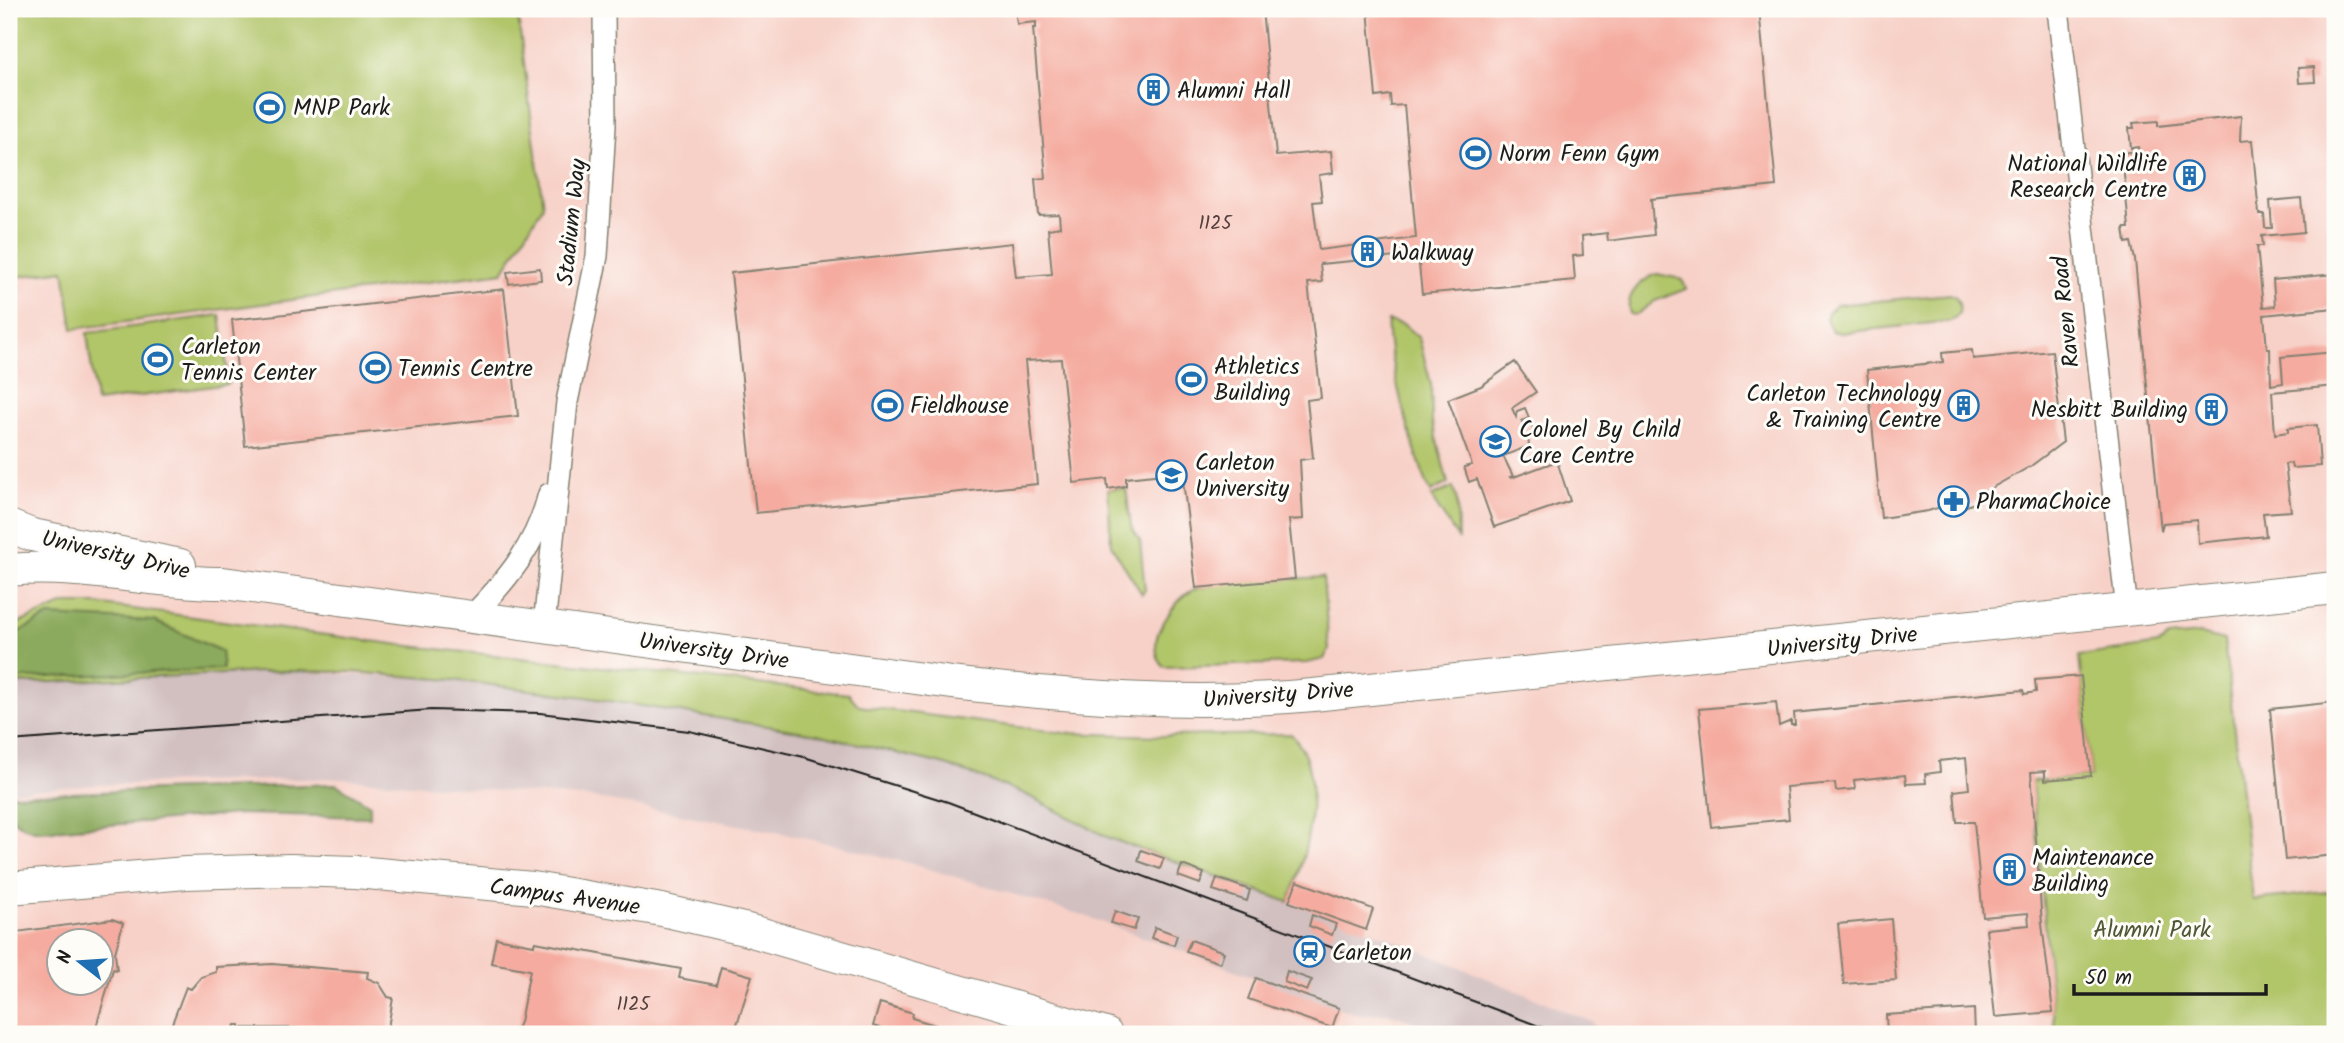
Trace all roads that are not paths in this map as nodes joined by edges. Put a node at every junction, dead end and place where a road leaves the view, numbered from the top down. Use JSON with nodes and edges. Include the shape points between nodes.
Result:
{"nodes":[{"id":1,"x":604,"y":9,"type":"edge"},
{"id":2,"x":2058,"y":9,"type":"edge"},
{"id":3,"x":562,"y":438,"type":"junction"},
{"id":4,"x":9,"y":526,"type":"edge"},
{"id":5,"x":9,"y":570,"type":"edge"},
{"id":6,"x":223,"y":583,"type":"junction"},
{"id":7,"x":2335,"y":588,"type":"edge"},
{"id":8,"x":2127,"y":610,"type":"junction"},
{"id":9,"x":471,"y":617,"type":"junction"},
{"id":10,"x":544,"y":626,"type":"junction"},
{"id":11,"x":9,"y":888,"type":"edge"},
{"id":12,"x":1106,"y":1034,"type":"edge"}],
"edges":[{"from":1,"to":3,"type":"street","name":"Stadium Way","via":[[605,126],[598,245]]},
{"from":2,"to":8,"type":"street","name":"Raven Road"},
{"from":3,"to":9,"type":"street","name":"Stadium Way","via":[[532,543],[503,584]]},
{"from":3,"to":10,"type":"street","name":"Stadium Way"},
{"from":4,"to":6,"type":"street","name":"University Drive","via":[[32,535],[172,563]]},
{"from":5,"to":6,"type":"street","name":"University Drive","via":[[42,568]]},
{"from":6,"to":9,"type":"street","name":"University Drive"},
{"from":7,"to":8,"type":"street","name":"University Drive"},
{"from":8,"to":10,"type":"street","name":"University Drive","via":[[1313,695],[1199,701],[1007,690]]},
{"from":9,"to":10,"type":"street","name":"University Drive"},
{"from":11,"to":12,"type":"street","name":"Campus Avenue","via":[[186,873],[291,870],[545,890],[748,930]]}]}
